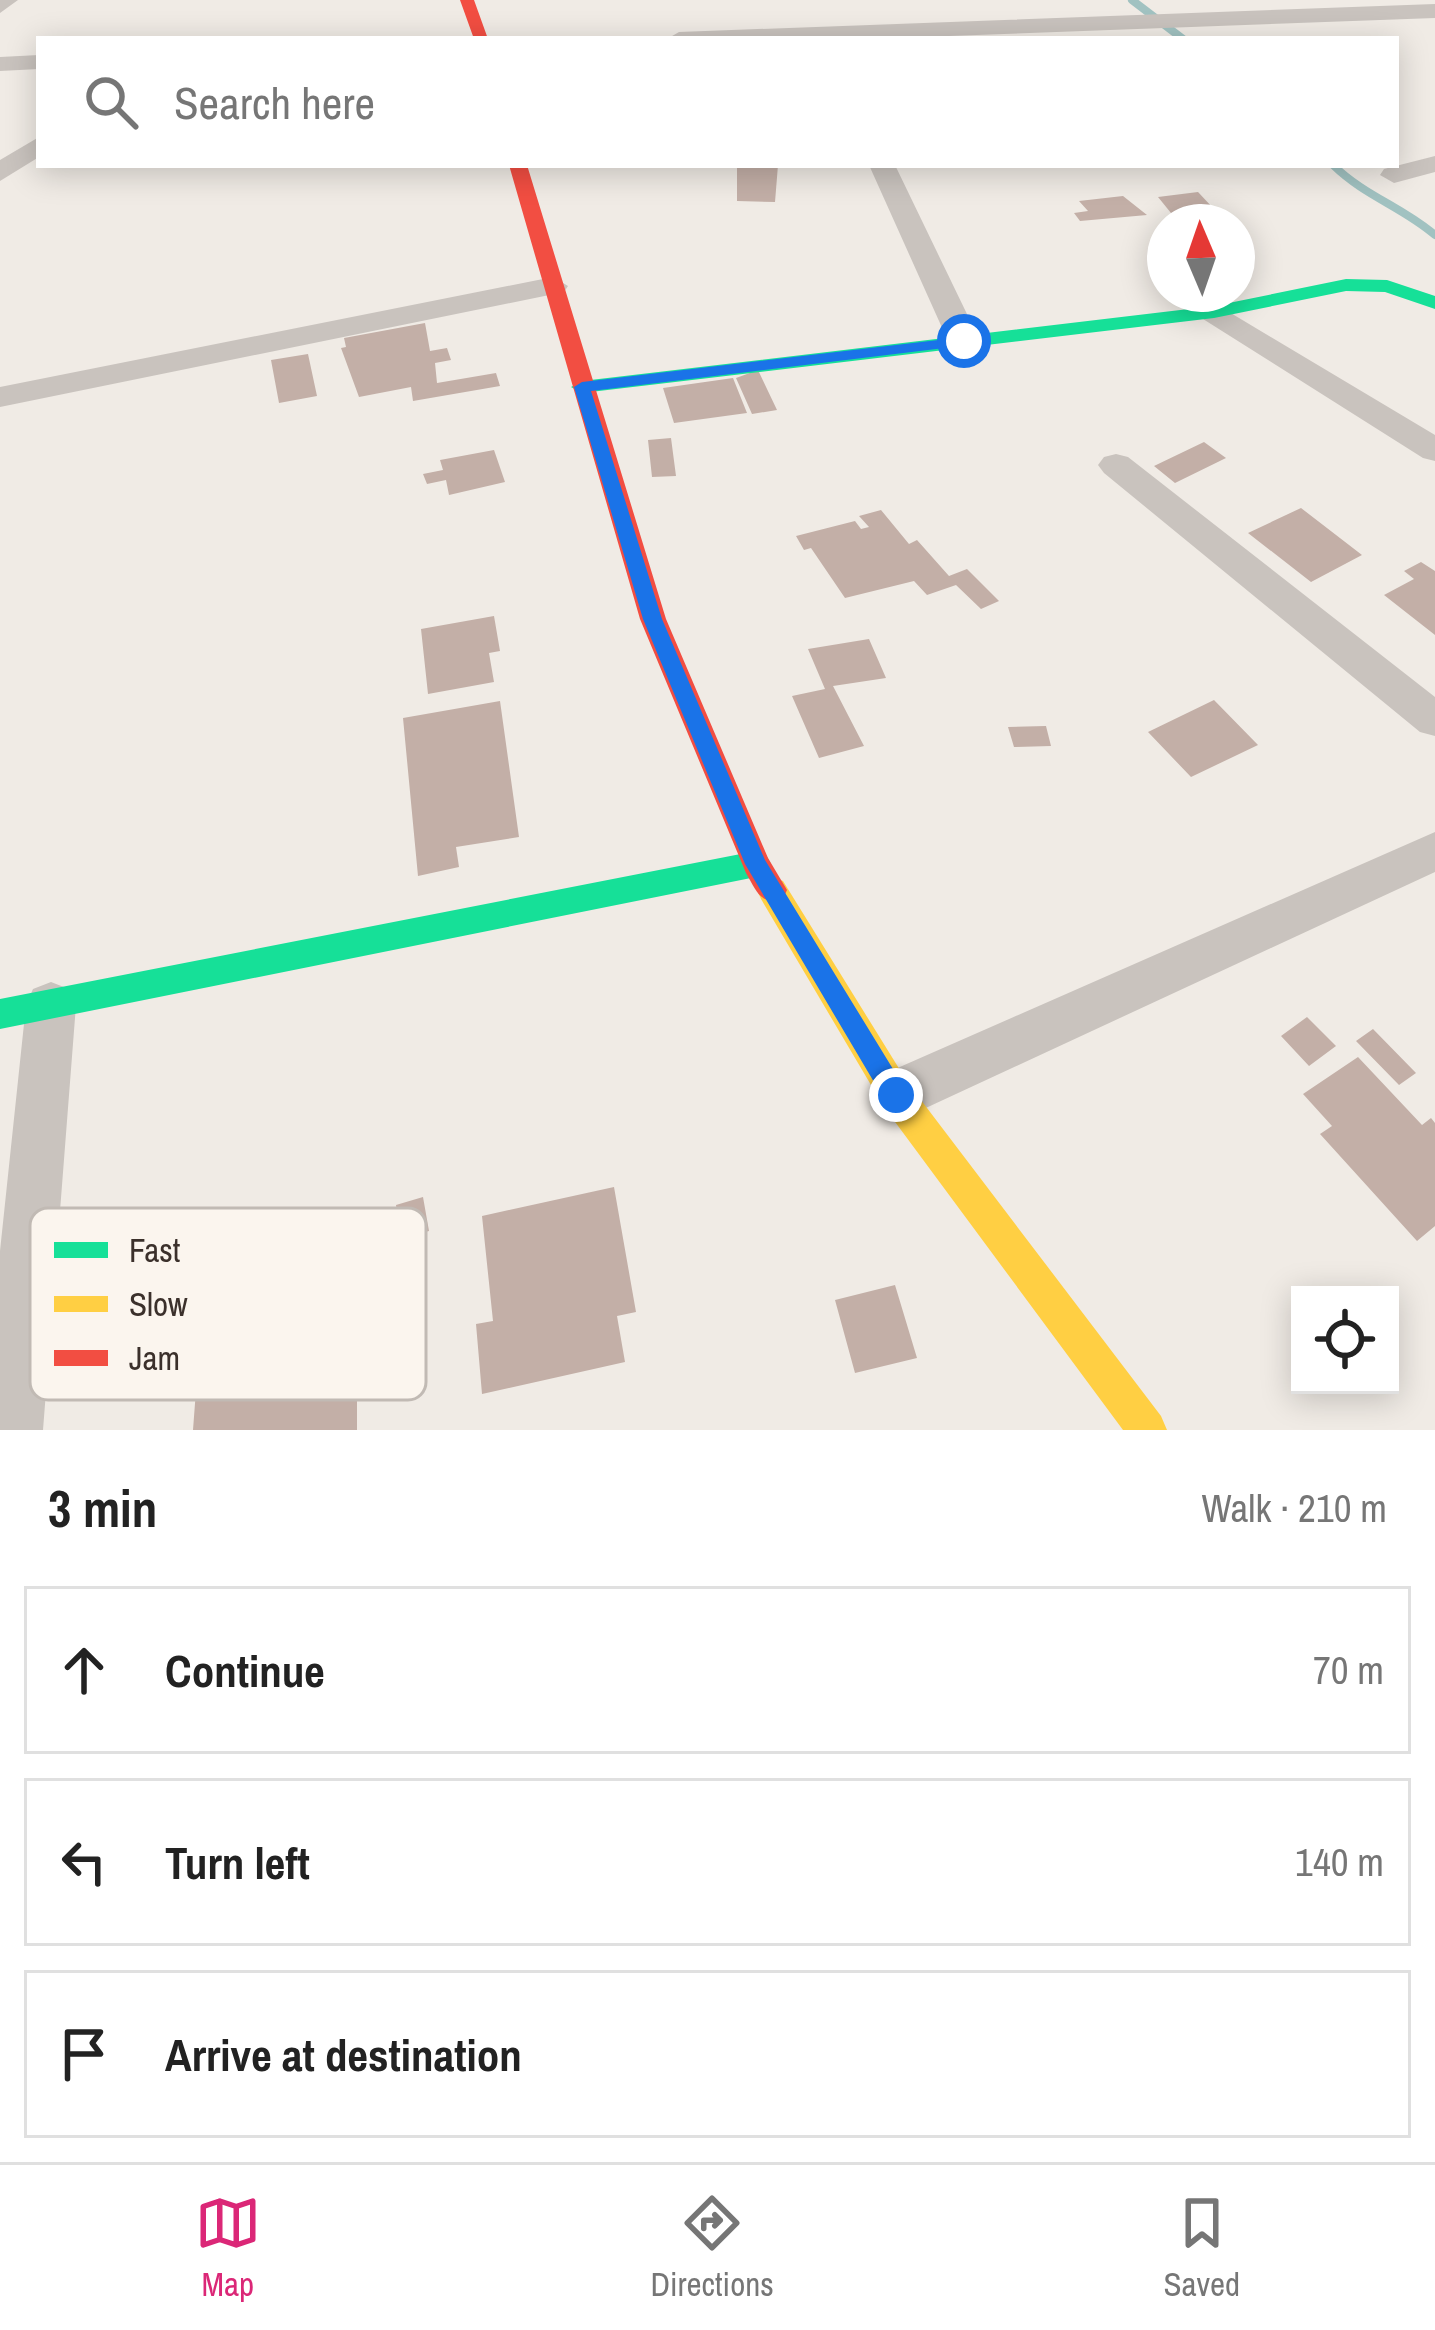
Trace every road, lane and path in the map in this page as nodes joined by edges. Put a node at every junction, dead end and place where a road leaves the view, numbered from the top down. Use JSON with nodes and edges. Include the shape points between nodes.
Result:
{"nodes":[{"id":1,"x":7,"y":0,"type":"edge"},
{"id":2,"x":467,"y":0,"type":"edge"},
{"id":3,"x":0,"y":6,"type":"edge"},
{"id":4,"x":1401,"y":6,"type":"edge"},
{"id":5,"x":1435,"y":11,"type":"edge"},
{"id":6,"x":812,"y":30,"type":"edge"},
{"id":7,"x":480,"y":36,"type":"edge"},
{"id":8,"x":723,"y":36,"type":"edge"},
{"id":9,"x":1435,"y":41,"type":"edge"},
{"id":10,"x":36,"y":62,"type":"edge"},
{"id":11,"x":0,"y":64,"type":"edge"},
{"id":12,"x":36,"y":147,"type":"edge"},
{"id":13,"x":1435,"y":164,"type":"edge"},
{"id":14,"x":519,"y":168,"type":"edge"},
{"id":15,"x":883,"y":168,"type":"edge"},
{"id":16,"x":0,"y":173,"type":"edge"},
{"id":17,"x":1394,"y":176,"type":"dead end"},
{"id":18,"x":553,"y":286,"type":"junction"},
{"id":19,"x":1435,"y":303,"type":"edge"},
{"id":20,"x":1255,"y":304,"type":"edge"},
{"id":21,"x":1214,"y":312,"type":"joint"},
{"id":22,"x":964,"y":341,"type":"junction"},
{"id":23,"x":582,"y":387,"type":"junction"},
{"id":24,"x":0,"y":397,"type":"edge"},
{"id":25,"x":1435,"y":450,"type":"edge"},
{"id":26,"x":1116,"y":465,"type":"dead end"},
{"id":27,"x":1435,"y":720,"type":"edge"},
{"id":28,"x":1435,"y":851,"type":"edge"},
{"id":29,"x":756,"y":864,"type":"junction"},
{"id":30,"x":26,"y":1010,"type":"edge"},
{"id":31,"x":896,"y":1095,"type":"junction"},
{"id":32,"x":12,"y":1430,"type":"edge"},
{"id":33,"x":1148,"y":1430,"type":"edge"}],
"edges":[{"from":1,"to":3,"type":"street"},
{"from":2,"to":7,"type":"main road"},
{"from":4,"to":5,"type":"street"},
{"from":4,"to":6,"type":"street"},
{"from":4,"to":9,"type":"street"},
{"from":6,"to":8,"type":"street"},
{"from":10,"to":11,"type":"street"},
{"from":12,"to":16,"type":"street"},
{"from":13,"to":17,"type":"street"},
{"from":14,"to":18,"type":"main road"},
{"from":15,"to":22,"type":"street"},
{"from":18,"to":23,"type":"main road"},
{"from":18,"to":24,"type":"street"},
{"from":19,"to":20,"type":"main road","via":[[1387,286],[1346,285]]},
{"from":21,"to":22,"type":"main road"},
{"from":21,"to":25,"type":"street"},
{"from":22,"to":23,"type":"main road"},
{"from":23,"to":29,"type":"main road","via":[[652,619]]},
{"from":26,"to":27,"type":"street"},
{"from":28,"to":31,"type":"street"},
{"from":29,"to":30,"type":"main road"},
{"from":29,"to":31,"type":"main road"},
{"from":30,"to":32,"type":"street"},
{"from":31,"to":33,"type":"main road"}]}
